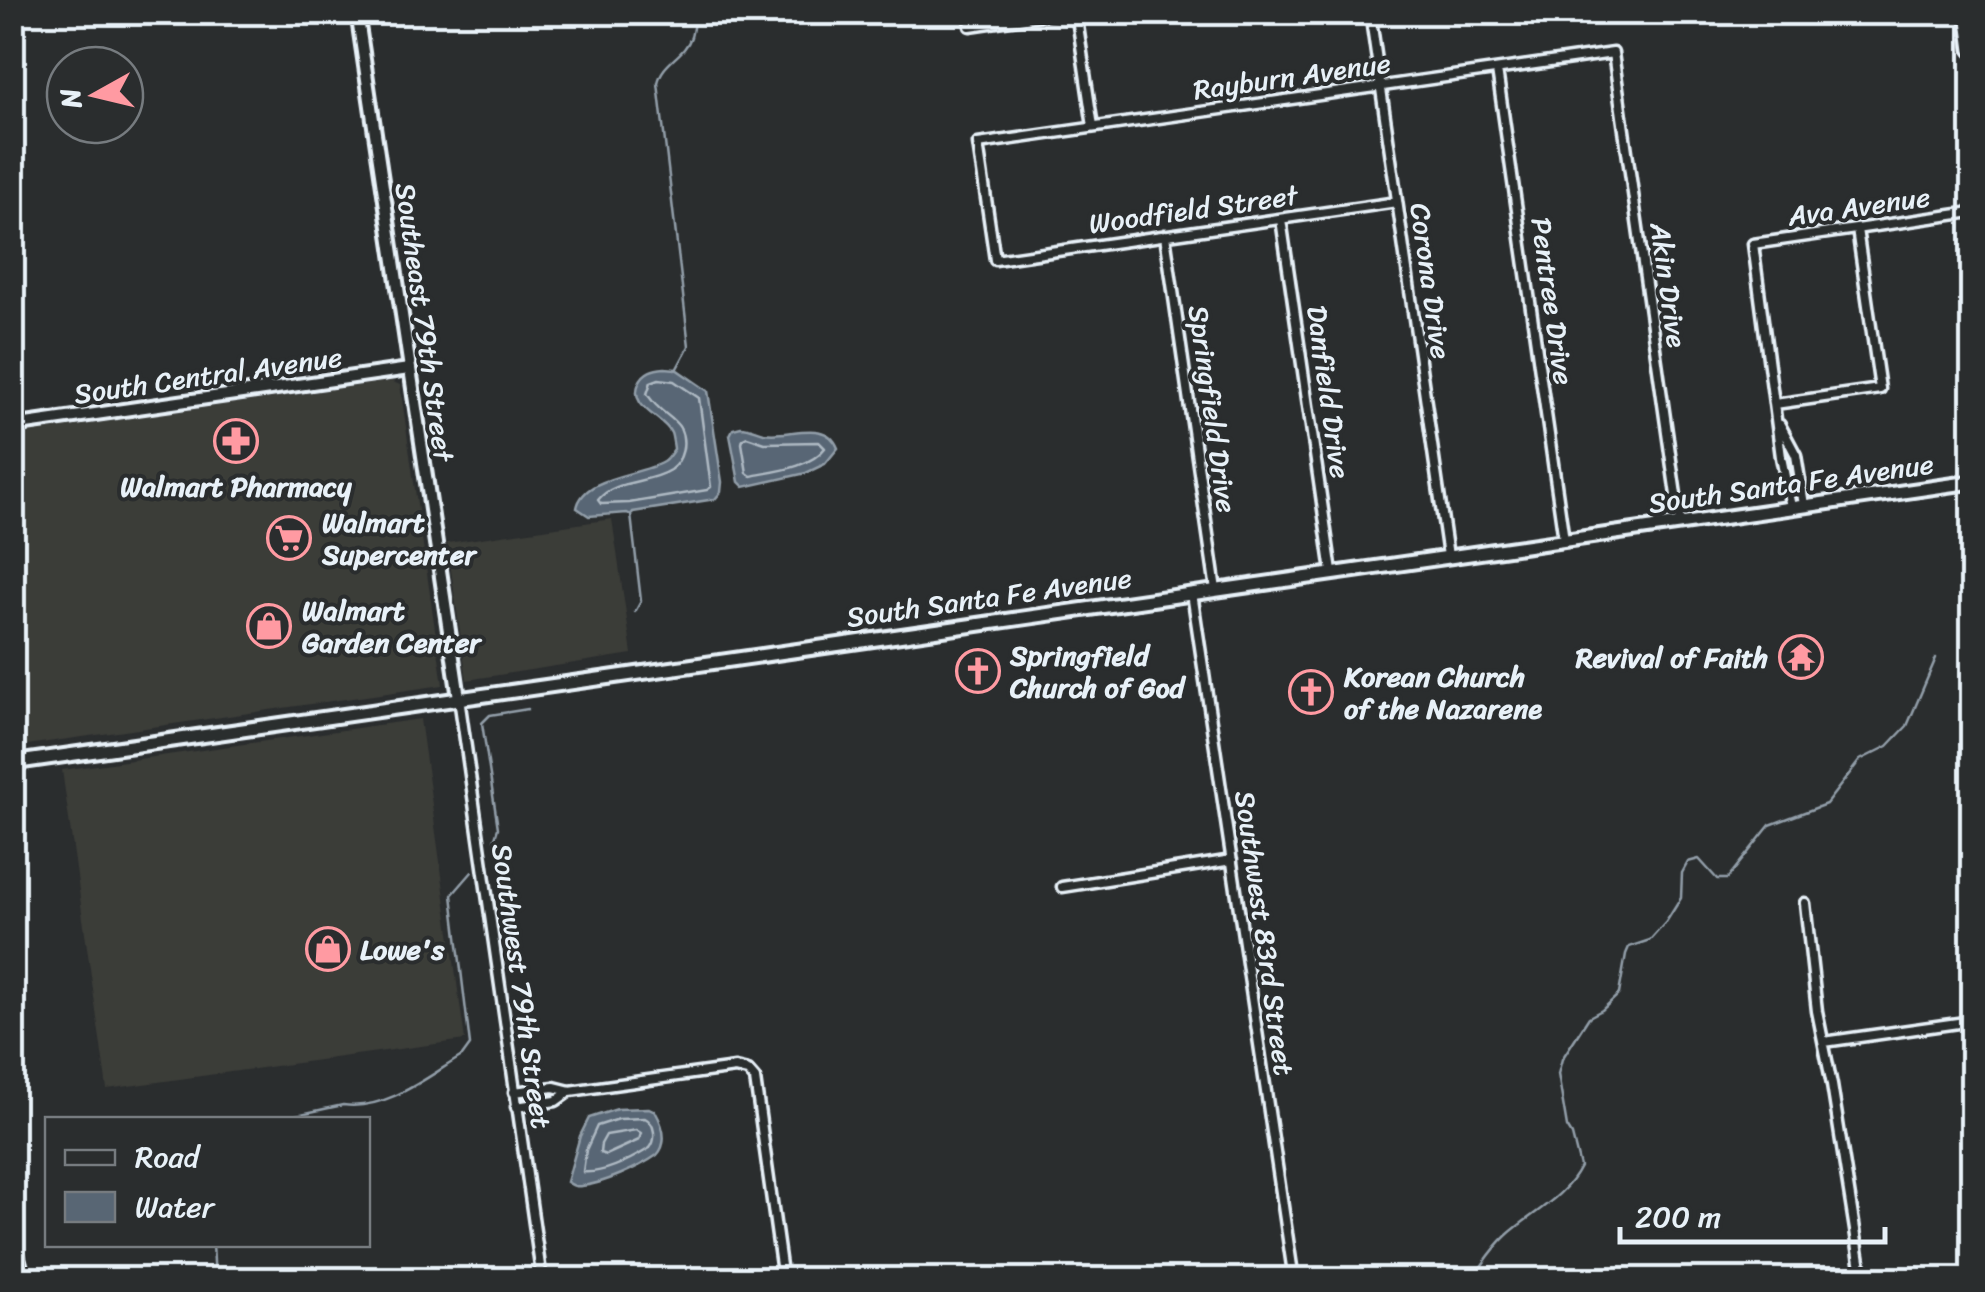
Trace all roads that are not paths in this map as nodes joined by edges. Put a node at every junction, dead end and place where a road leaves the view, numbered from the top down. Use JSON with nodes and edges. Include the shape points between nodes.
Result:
{"nodes":[{"id":1,"x":356,"y":12,"type":"edge"},
{"id":2,"x":1065,"y":12,"type":"edge"},
{"id":3,"x":1076,"y":12,"type":"edge"},
{"id":4,"x":1370,"y":12,"type":"edge"},
{"id":5,"x":1967,"y":12,"type":"edge"},
{"id":6,"x":970,"y":26,"type":"dead end"},
{"id":7,"x":1972,"y":50,"type":"edge"},
{"id":8,"x":1613,"y":53,"type":"joint"},
{"id":9,"x":1496,"y":70,"type":"junction"},
{"id":10,"x":1381,"y":86,"type":"junction"},
{"id":11,"x":1093,"y":127,"type":"junction"},
{"id":12,"x":1397,"y":202,"type":"junction"},
{"id":13,"x":1972,"y":212,"type":"edge"},
{"id":14,"x":1281,"y":219,"type":"junction"},
{"id":15,"x":1857,"y":229,"type":"junction"},
{"id":16,"x":1165,"y":235,"type":"junction"},
{"id":17,"x":995,"y":260,"type":"joint"},
{"id":18,"x":409,"y":368,"type":"junction"},
{"id":19,"x":1775,"y":404,"type":"junction"},
{"id":20,"x":1778,"y":421,"type":"junction"},
{"id":21,"x":12,"y":426,"type":"edge"},
{"id":22,"x":1972,"y":482,"type":"edge"},
{"id":23,"x":1798,"y":506,"type":"junction"},
{"id":24,"x":1680,"y":524,"type":"junction"},
{"id":25,"x":1564,"y":540,"type":"junction"},
{"id":26,"x":1448,"y":556,"type":"junction"},
{"id":27,"x":1332,"y":572,"type":"junction"},
{"id":28,"x":1216,"y":590,"type":"junction"},
{"id":29,"x":1192,"y":593,"type":"junction"},
{"id":30,"x":458,"y":698,"type":"junction"},
{"id":31,"x":12,"y":763,"type":"edge"},
{"id":32,"x":1232,"y":860,"type":"junction"},
{"id":33,"x":1062,"y":888,"type":"dead end"},
{"id":34,"x":1804,"y":904,"type":"dead end"},
{"id":35,"x":1972,"y":1021,"type":"edge"},
{"id":36,"x":1824,"y":1042,"type":"junction"},
{"id":37,"x":570,"y":1091,"type":"junction"},
{"id":38,"x":514,"y":1092,"type":"junction"},
{"id":39,"x":516,"y":1108,"type":"junction"},
{"id":40,"x":12,"y":1238,"type":"edge"},
{"id":41,"x":24,"y":1280,"type":"edge"},
{"id":42,"x":542,"y":1280,"type":"edge"},
{"id":43,"x":783,"y":1280,"type":"edge"},
{"id":44,"x":1294,"y":1280,"type":"edge"},
{"id":45,"x":1862,"y":1280,"type":"edge"}],
"edges":[{"from":1,"to":18,"type":"street","name":"Southeast 79th Street"},
{"from":2,"to":6,"type":"street"},
{"from":3,"to":11,"type":"street"},
{"from":4,"to":10,"type":"street","name":"Corona Drive"},
{"from":5,"to":7,"type":"main road"},
{"from":8,"to":9,"type":"street","name":"Rayburn Avenue"},
{"from":8,"to":24,"type":"street","name":"Akin Drive"},
{"from":9,"to":10,"type":"street","name":"Rayburn Avenue"},
{"from":9,"to":25,"type":"street","name":"Pentree Drive"},
{"from":10,"to":11,"type":"street","name":"Rayburn Avenue"},
{"from":10,"to":12,"type":"street","name":"Corona Drive"},
{"from":11,"to":17,"type":"street","name":"Rayburn Avenue","via":[[978,144]]},
{"from":12,"to":14,"type":"street","name":"Woodfield Street"},
{"from":12,"to":26,"type":"street","name":"Corona Drive"},
{"from":13,"to":15,"type":"street","name":"Ava Avenue"},
{"from":14,"to":16,"type":"street","name":"Woodfield Street"},
{"from":14,"to":27,"type":"street","name":"Danfield Drive"},
{"from":15,"to":19,"type":"street","name":"Ava Avenue","via":[[1753,244]]},
{"from":15,"to":19,"type":"street","via":[[1880,390]]},
{"from":16,"to":17,"type":"street","name":"Woodfield Street"},
{"from":16,"to":28,"type":"street","name":"Springfield Drive"},
{"from":18,"to":21,"type":"street","name":"South Central Avenue"},
{"from":18,"to":30,"type":"street","name":"Southeast 79th Street"},
{"from":19,"to":20,"type":"street"},
{"from":20,"to":23,"type":"street"},
{"from":20,"to":23,"type":"street","via":[[1796,455]]},
{"from":22,"to":23,"type":"main road","name":"South Santa Fe Avenue"},
{"from":23,"to":24,"type":"main road","name":"South Santa Fe Avenue"},
{"from":24,"to":25,"type":"main road","name":"South Santa Fe Avenue"},
{"from":25,"to":26,"type":"main road","name":"South Santa Fe Avenue"},
{"from":26,"to":27,"type":"main road","name":"South Santa Fe Avenue"},
{"from":27,"to":28,"type":"main road","name":"South Santa Fe Avenue"},
{"from":28,"to":29,"type":"main road","name":"South Santa Fe Avenue"},
{"from":29,"to":30,"type":"main road","name":"South Santa Fe Avenue"},
{"from":29,"to":32,"type":"street","name":"Southwest 83rd Street"},
{"from":30,"to":31,"type":"main road","name":"South Santa Fe Avenue"},
{"from":30,"to":38,"type":"street","name":"Southwest 79th Street"},
{"from":32,"to":33,"type":"street"},
{"from":32,"to":44,"type":"street","name":"Southwest 83rd Street"},
{"from":34,"to":36,"type":"street"},
{"from":35,"to":36,"type":"street"},
{"from":36,"to":45,"type":"street"},
{"from":37,"to":38,"type":"street"},
{"from":37,"to":39,"type":"street","via":[[556,1102]]},
{"from":37,"to":43,"type":"street","via":[[748,1070],[755,1079]]},
{"from":38,"to":39,"type":"street","name":"Southwest 79th Street"},
{"from":39,"to":42,"type":"street","name":"Southwest 79th Street"},
{"from":40,"to":41,"type":"main road"}]}
